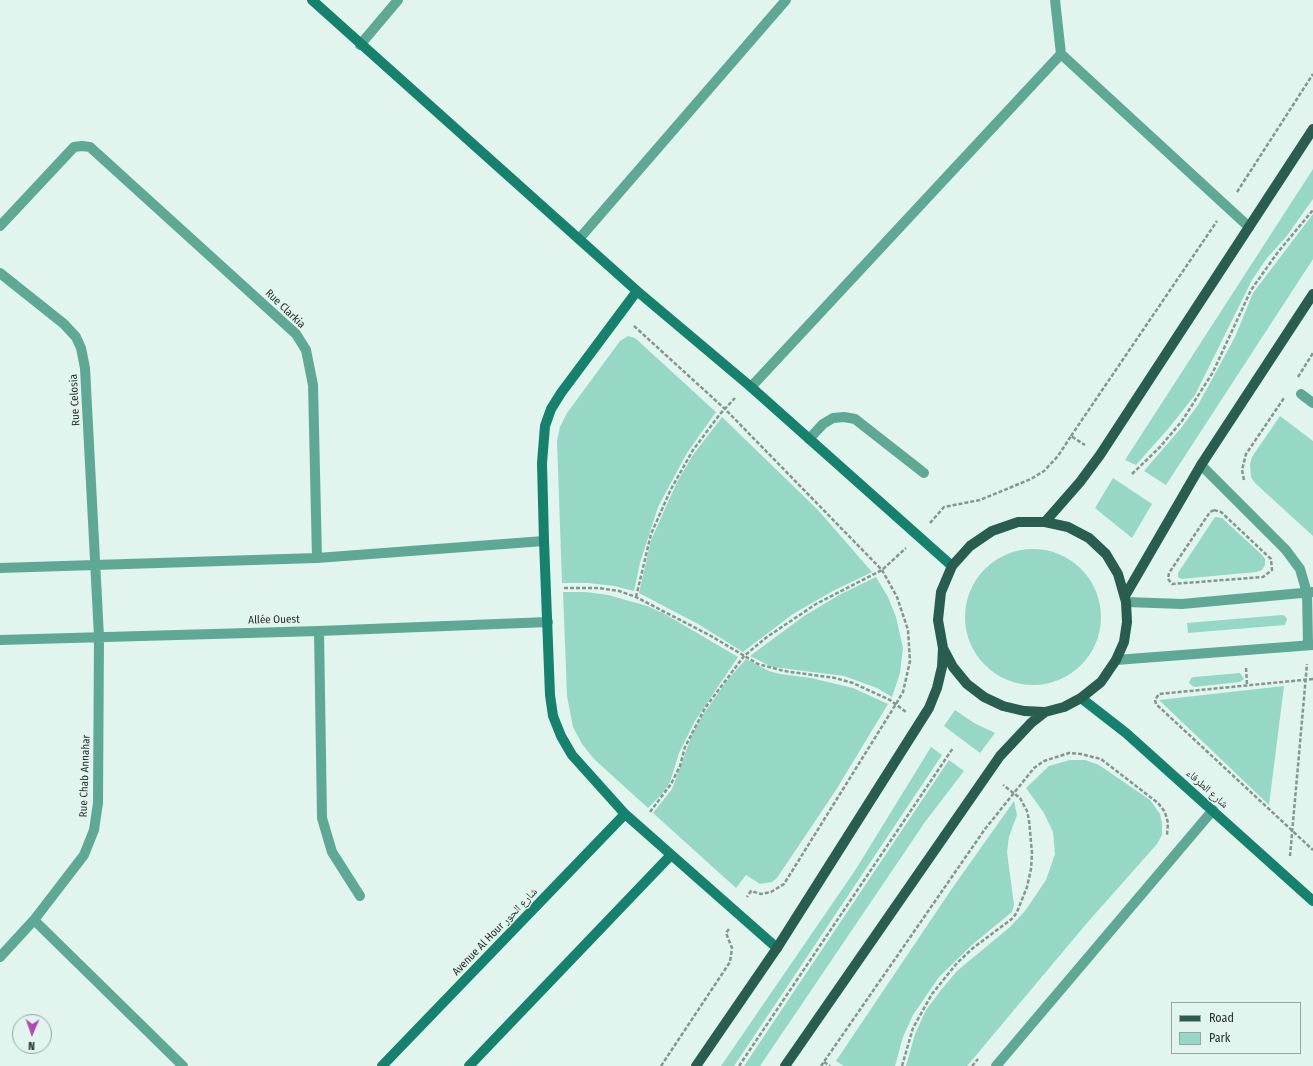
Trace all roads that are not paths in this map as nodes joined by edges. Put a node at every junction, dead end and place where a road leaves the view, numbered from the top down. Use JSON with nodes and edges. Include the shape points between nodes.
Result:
{"nodes":[{"id":1,"x":312,"y":0,"type":"edge"},
{"id":2,"x":398,"y":0,"type":"edge"},
{"id":3,"x":786,"y":0,"type":"edge"},
{"id":4,"x":1055,"y":0,"type":"edge"},
{"id":5,"x":360,"y":45,"type":"junction"},
{"id":6,"x":1061,"y":54,"type":"junction"},
{"id":7,"x":1313,"y":129,"type":"edge"},
{"id":8,"x":0,"y":226,"type":"edge"},
{"id":9,"x":1249,"y":226,"type":"junction"},
{"id":10,"x":579,"y":239,"type":"junction"},
{"id":11,"x":0,"y":273,"type":"edge"},
{"id":12,"x":637,"y":291,"type":"junction"},
{"id":13,"x":1313,"y":294,"type":"edge"},
{"id":14,"x":750,"y":386,"type":"junction"},
{"id":15,"x":1301,"y":394,"type":"dead end"},
{"id":16,"x":1313,"y":404,"type":"edge"},
{"id":17,"x":809,"y":439,"type":"junction"},
{"id":18,"x":1201,"y":465,"type":"junction"},
{"id":19,"x":924,"y":473,"type":"dead end"},
{"id":20,"x":1045,"y":522,"type":"junction"},
{"id":21,"x":544,"y":541,"type":"junction"},
{"id":22,"x":317,"y":558,"type":"junction"},
{"id":23,"x":96,"y":564,"type":"junction"},
{"id":24,"x":952,"y":566,"type":"junction"},
{"id":25,"x":0,"y":568,"type":"edge"},
{"id":26,"x":1310,"y":592,"type":"edge"},
{"id":27,"x":1126,"y":599,"type":"junction"},
{"id":28,"x":548,"y":622,"type":"junction"},
{"id":29,"x":319,"y":631,"type":"junction"},
{"id":30,"x":99,"y":637,"type":"junction"},
{"id":31,"x":0,"y":640,"type":"edge"},
{"id":32,"x":1311,"y":645,"type":"edge"},
{"id":33,"x":943,"y":648,"type":"junction"},
{"id":34,"x":1116,"y":660,"type":"junction"},
{"id":35,"x":1082,"y":698,"type":"junction"},
{"id":36,"x":1045,"y":712,"type":"junction"},
{"id":37,"x":1213,"y":810,"type":"junction"},
{"id":38,"x":625,"y":814,"type":"junction"},
{"id":39,"x":671,"y":855,"type":"junction"},
{"id":40,"x":360,"y":896,"type":"dead end"},
{"id":41,"x":1313,"y":900,"type":"edge"},
{"id":42,"x":34,"y":920,"type":"junction"},
{"id":43,"x":777,"y":948,"type":"junction"},
{"id":44,"x":0,"y":957,"type":"edge"},
{"id":45,"x":183,"y":1066,"type":"edge"},
{"id":46,"x":382,"y":1066,"type":"edge"},
{"id":47,"x":469,"y":1066,"type":"edge"},
{"id":48,"x":696,"y":1066,"type":"edge"},
{"id":49,"x":785,"y":1066,"type":"edge"},
{"id":50,"x":996,"y":1066,"type":"edge"}],
"edges":[{"from":1,"to":5,"type":"street"},
{"from":2,"to":5,"type":"street"},
{"from":3,"to":10,"type":"street"},
{"from":4,"to":6,"type":"street"},
{"from":5,"to":10,"type":"street"},
{"from":6,"to":9,"type":"street"},
{"from":6,"to":14,"type":"street"},
{"from":7,"to":9,"type":"main road"},
{"from":8,"to":22,"type":"street","name":"Rue Clarkia","via":[[74,147],[90,147],[296,334],[306,350],[314,385]]},
{"from":9,"to":20,"type":"main road","via":[[1100,455]]},
{"from":10,"to":12,"type":"street"},
{"from":11,"to":23,"type":"street","name":"Rue Celosia","via":[[64,324],[76,337],[81,348],[85,368]]},
{"from":12,"to":14,"type":"street"},
{"from":12,"to":21,"type":"street","via":[[560,393],[551,409],[545,426],[542,463]]},
{"from":13,"to":18,"type":"main road"},
{"from":14,"to":17,"type":"street"},
{"from":15,"to":16,"type":"street"},
{"from":17,"to":19,"type":"street","via":[[823,424],[833,418],[844,416],[855,419]]},
{"from":17,"to":24,"type":"street"},
{"from":18,"to":26,"type":"street","via":[[1293,559]]},
{"from":18,"to":27,"type":"main road","via":[[1149,552]]},
{"from":20,"to":24,"type":"main road","via":[[1018,522],[992,531],[970,546]]},
{"from":20,"to":27,"type":"main road","via":[[1068,527],[1088,538],[1106,554],[1118,574]]},
{"from":21,"to":22,"type":"street"},
{"from":21,"to":28,"type":"street"},
{"from":22,"to":23,"type":"street"},
{"from":23,"to":25,"type":"street"},
{"from":23,"to":30,"type":"street","name":"Rue Chab Annahar"},
{"from":24,"to":33,"type":"main road","via":[[941,592],[938,620]]},
{"from":26,"to":27,"type":"street","via":[[1182,604]]},
{"from":26,"to":32,"type":"street"},
{"from":27,"to":34,"type":"main road","via":[[1127,622],[1124,642]]},
{"from":28,"to":29,"type":"street","name":"Allée Ouest"},
{"from":28,"to":38,"type":"street","via":[[550,695],[561,736],[572,755]]},
{"from":29,"to":30,"type":"street","name":"Allée Ouest"},
{"from":29,"to":40,"type":"street","via":[[322,818],[332,852]]},
{"from":30,"to":31,"type":"street","name":"Allée Ouest"},
{"from":30,"to":42,"type":"street","name":"Rue Chab Annahar","via":[[98,803],[94,830],[84,855]]},
{"from":32,"to":34,"type":"street"},
{"from":33,"to":36,"type":"main road","via":[[962,678],[984,697],[1024,712]]},
{"from":33,"to":43,"type":"main road","via":[[937,688],[920,724]]},
{"from":34,"to":35,"type":"main road","via":[[1101,682]]},
{"from":35,"to":36,"type":"main road","via":[[1064,707]]},
{"from":35,"to":37,"type":"street","name":"شارع الطرفاء","via":[[1126,732]]},
{"from":36,"to":49,"type":"main road","via":[[1015,739],[988,774]]},
{"from":37,"to":41,"type":"street","name":"شارع الطرفاء"},
{"from":37,"to":50,"type":"street"},
{"from":38,"to":39,"type":"street"},
{"from":38,"to":46,"type":"street","name":"Avenue Al Hour شارع الحور"},
{"from":39,"to":43,"type":"street"},
{"from":39,"to":47,"type":"street"},
{"from":42,"to":44,"type":"street","name":"Rue Chab Annahar"},
{"from":42,"to":45,"type":"street"},
{"from":43,"to":48,"type":"main road"}]}
